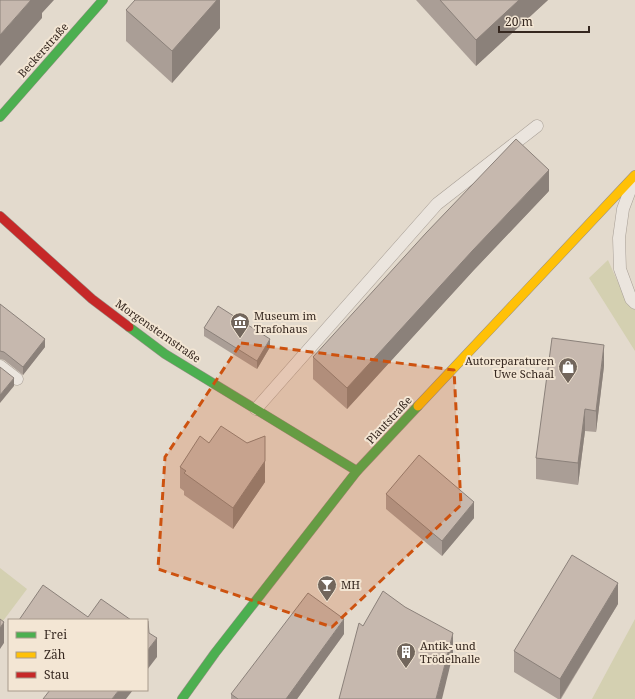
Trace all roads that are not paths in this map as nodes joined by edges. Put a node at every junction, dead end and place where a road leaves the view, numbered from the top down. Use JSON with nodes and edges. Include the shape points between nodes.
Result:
{"nodes":[{"id":1,"x":104,"y":0,"type":"edge"},
{"id":2,"x":0,"y":117,"type":"edge"},
{"id":3,"x":537,"y":126,"type":"dead end"},
{"id":4,"x":635,"y":175,"type":"edge"},
{"id":5,"x":635,"y":178,"type":"edge"},
{"id":6,"x":0,"y":216,"type":"edge"},
{"id":7,"x":635,"y":303,"type":"edge"},
{"id":8,"x":0,"y":366,"type":"edge"},
{"id":9,"x":17,"y":379,"type":"dead end"},
{"id":10,"x":256,"y":409,"type":"junction"},
{"id":11,"x":357,"y":471,"type":"junction"},
{"id":12,"x":182,"y":699,"type":"edge"}],
"edges":[{"from":1,"to":2,"type":"main road","name":"Beckerstraße"},
{"from":3,"to":10,"type":"lane","via":[[437,204]]},
{"from":4,"to":11,"type":"main road","name":"Plautstraße"},
{"from":5,"to":7,"type":"lane","via":[[623,209],[618,238],[620,270]]},
{"from":6,"to":10,"type":"main road","name":"Morgensternstraße","via":[[92,299],[165,354]]},
{"from":8,"to":9,"type":"lane"},
{"from":10,"to":11,"type":"main road","name":"Morgensternstraße"},
{"from":11,"to":12,"type":"main road","name":"Plautstraße"}]}
